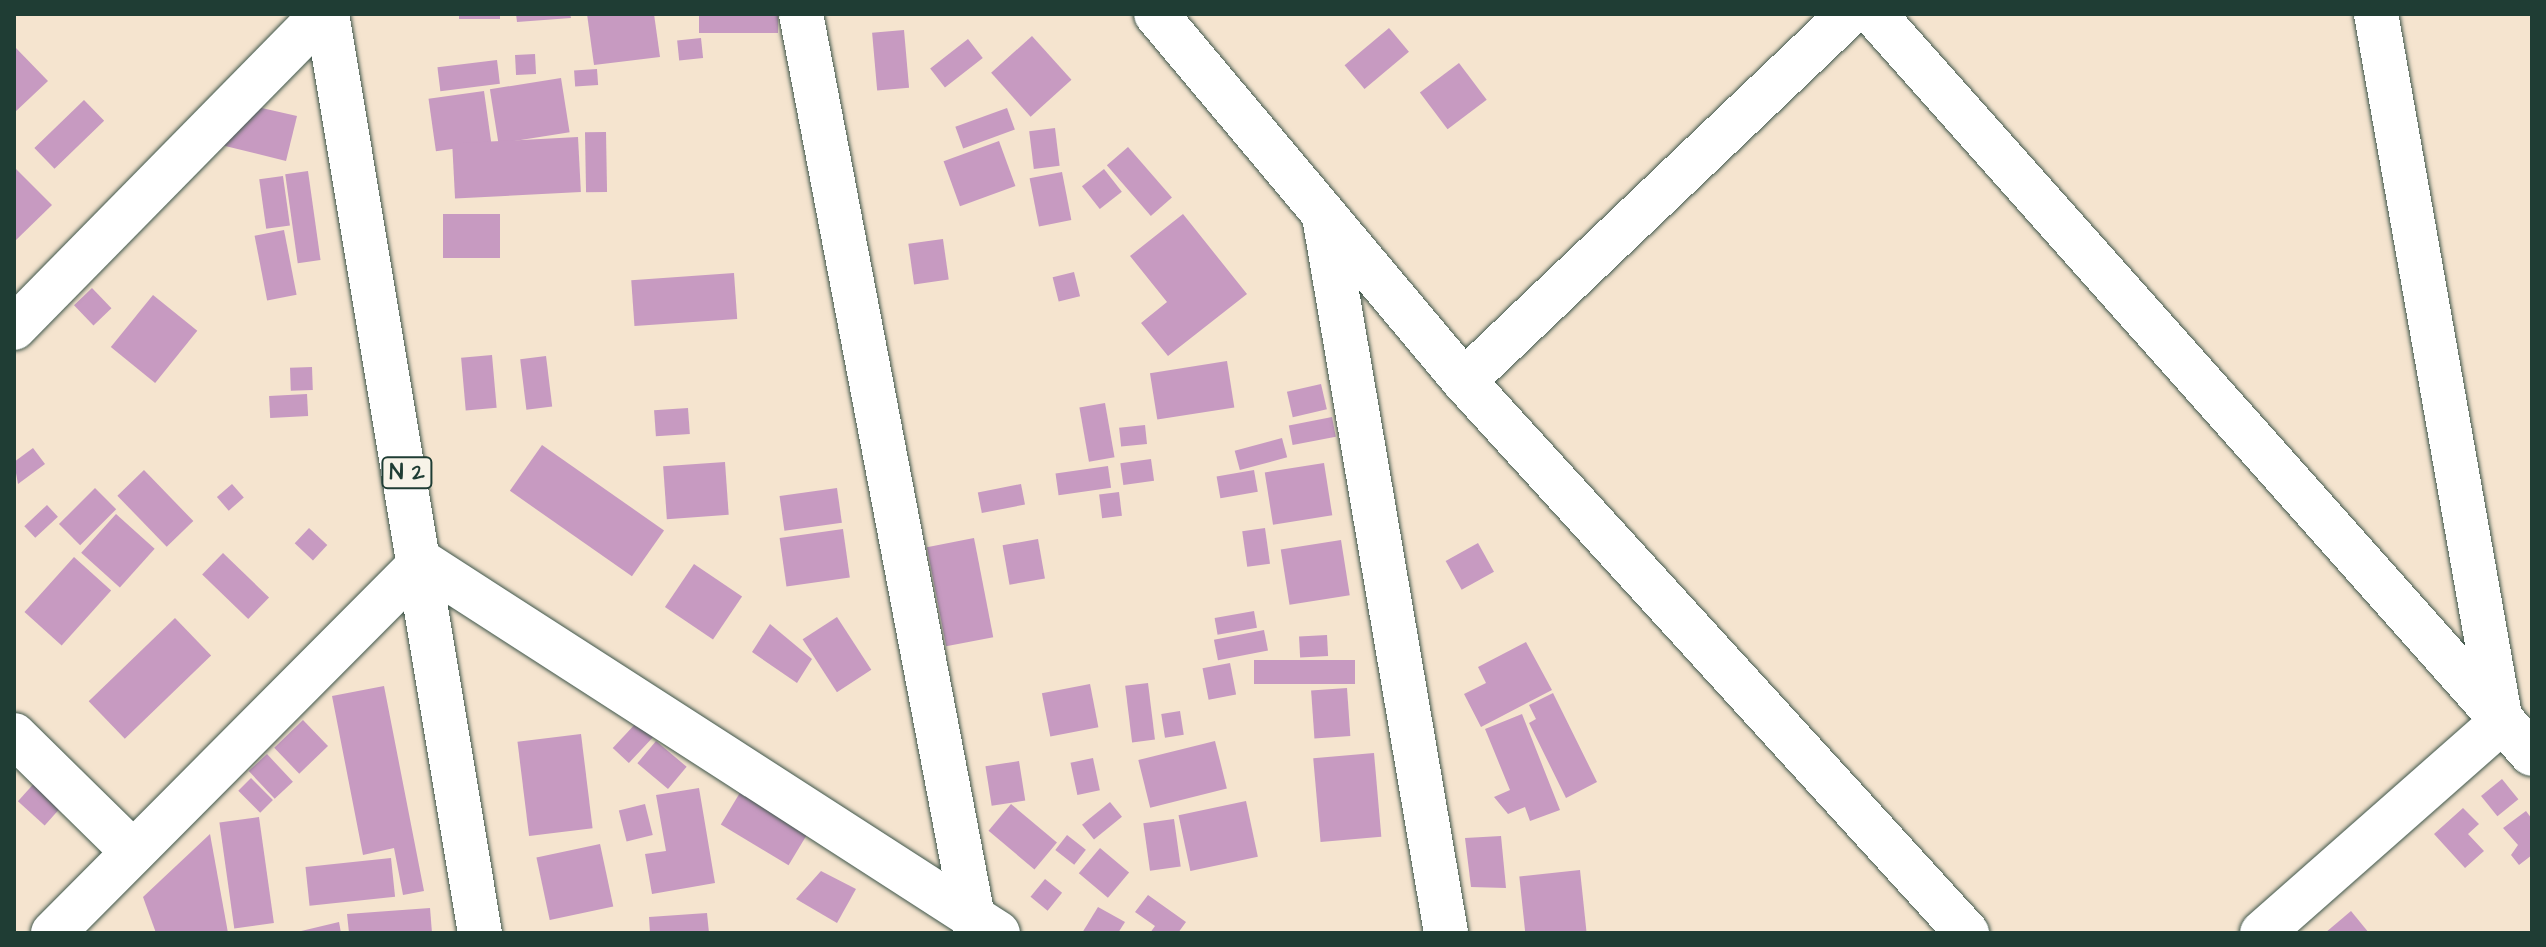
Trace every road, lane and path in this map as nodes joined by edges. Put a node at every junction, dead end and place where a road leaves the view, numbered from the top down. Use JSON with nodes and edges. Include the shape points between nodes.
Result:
{"nodes":[{"id":1,"x":325,"y":14,"type":"edge"},
{"id":2,"x":801,"y":14,"type":"edge"},
{"id":3,"x":1156,"y":14,"type":"edge"},
{"id":4,"x":1849,"y":14,"type":"edge"},
{"id":5,"x":1874,"y":14,"type":"edge"},
{"id":6,"x":2376,"y":14,"type":"edge"},
{"id":7,"x":1324,"y":214,"type":"junction"},
{"id":8,"x":14,"y":328,"type":"edge"},
{"id":9,"x":1464,"y":381,"type":"junction"},
{"id":10,"x":422,"y":562,"type":"junction"},
{"id":11,"x":2501,"y":722,"type":"junction"},
{"id":12,"x":14,"y":735,"type":"edge"},
{"id":13,"x":2532,"y":754,"type":"edge"},
{"id":14,"x":133,"y":852,"type":"junction"},
{"id":15,"x":983,"y":928,"type":"edge"},
{"id":16,"x":53,"y":933,"type":"edge"},
{"id":17,"x":480,"y":933,"type":"edge"},
{"id":18,"x":1446,"y":933,"type":"edge"},
{"id":19,"x":1967,"y":933,"type":"edge"},
{"id":20,"x":2262,"y":933,"type":"edge"}],
"edges":[{"from":1,"to":8,"type":"street"},
{"from":1,"to":10,"type":"street","number":"N 2"},
{"from":2,"to":15,"type":"street"},
{"from":3,"to":7,"type":"street"},
{"from":4,"to":9,"type":"street"},
{"from":5,"to":11,"type":"street"},
{"from":6,"to":11,"type":"street"},
{"from":7,"to":9,"type":"street"},
{"from":7,"to":18,"type":"street"},
{"from":9,"to":19,"type":"street"},
{"from":10,"to":14,"type":"street"},
{"from":10,"to":15,"type":"street","via":[[872,848]]},
{"from":10,"to":17,"type":"street","number":"N 2"},
{"from":11,"to":13,"type":"street"},
{"from":11,"to":20,"type":"street"},
{"from":12,"to":14,"type":"street"},
{"from":14,"to":16,"type":"street"}]}
